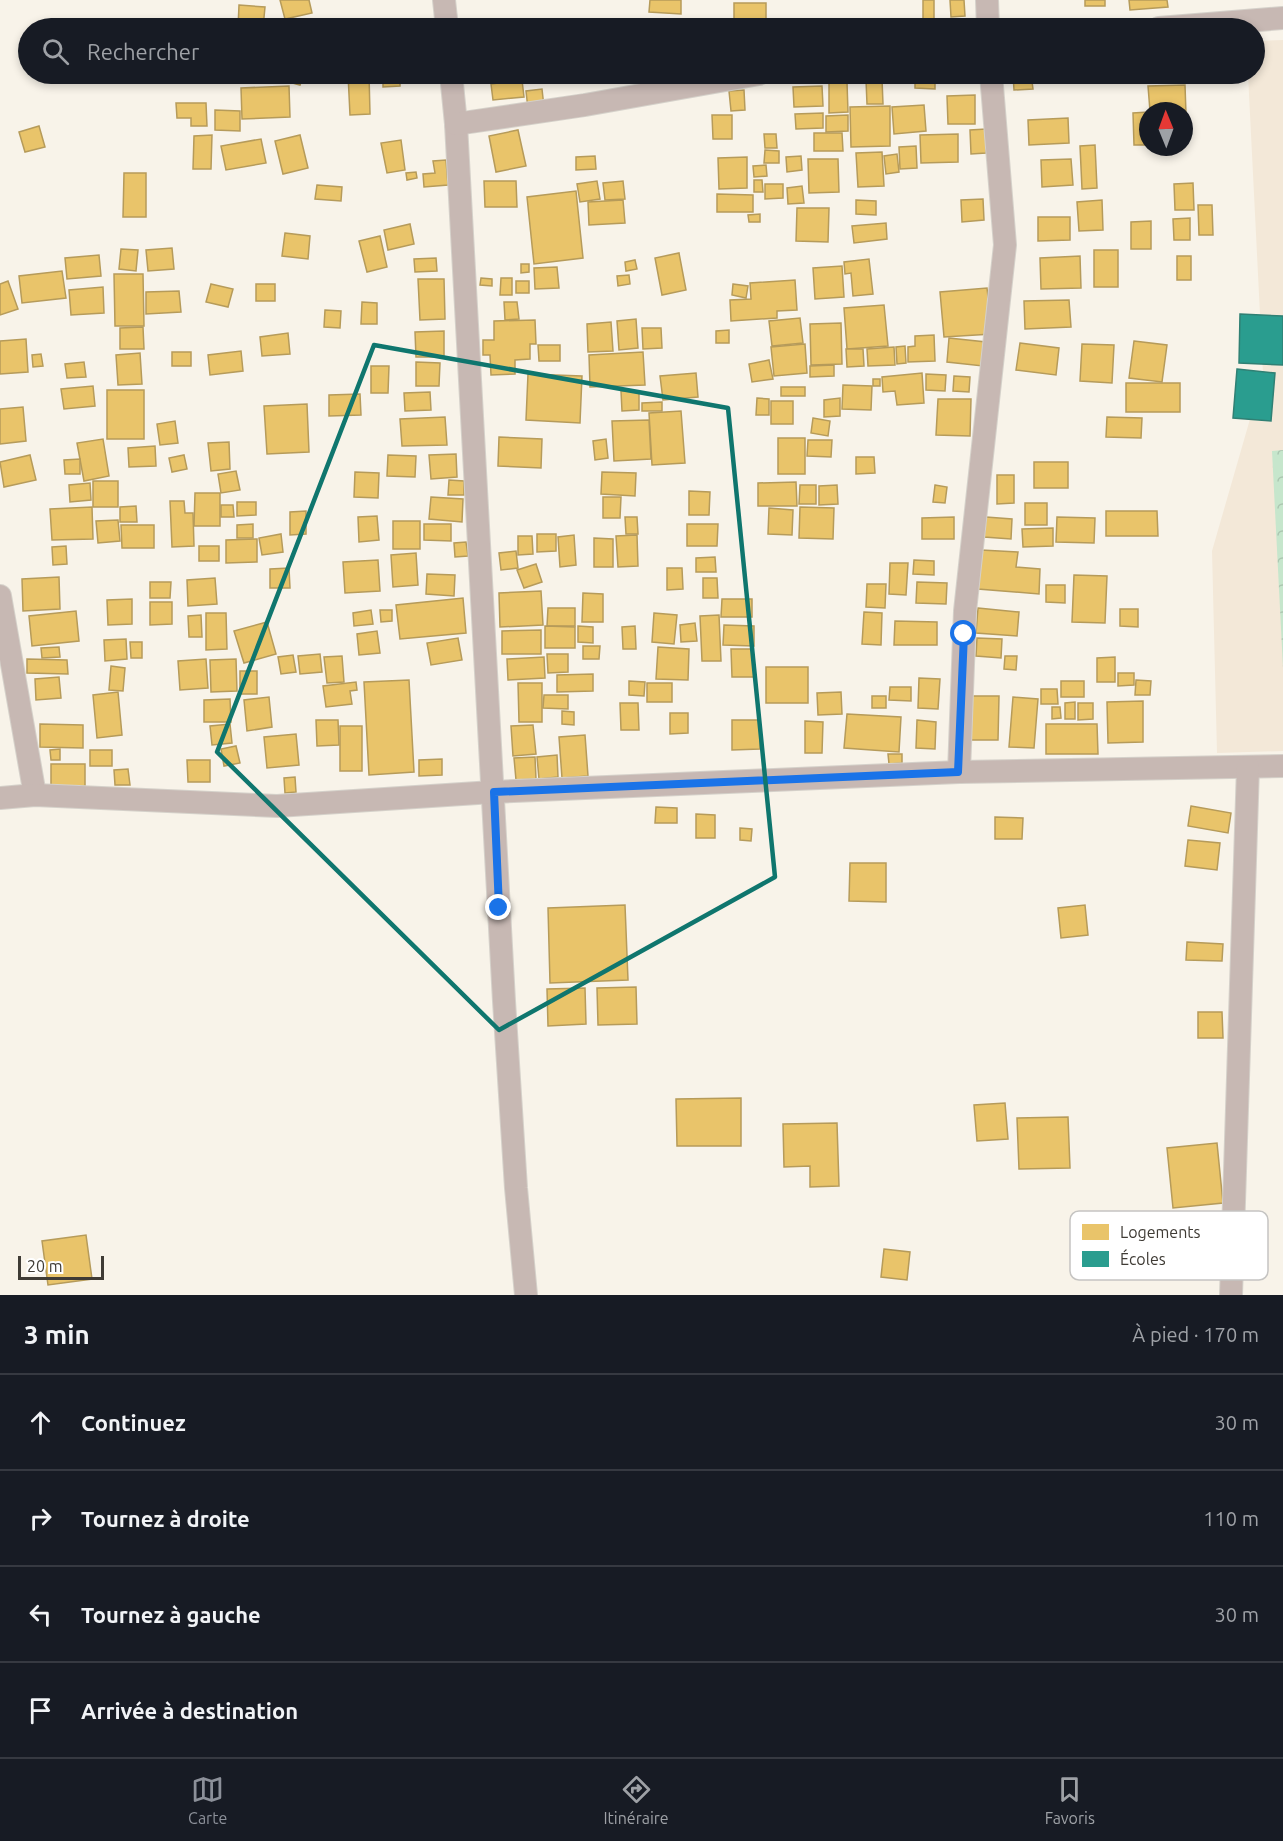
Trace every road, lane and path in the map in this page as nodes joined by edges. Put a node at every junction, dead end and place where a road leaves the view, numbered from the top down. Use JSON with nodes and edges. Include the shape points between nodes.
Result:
{"nodes":[{"id":1,"x":444,"y":0,"type":"edge"},
{"id":2,"x":987,"y":0,"type":"edge"},
{"id":3,"x":446,"y":18,"type":"edge"},
{"id":4,"x":988,"y":18,"type":"edge"},
{"id":5,"x":1283,"y":18,"type":"edge"},
{"id":6,"x":1265,"y":19,"type":"edge"},
{"id":7,"x":452,"y":84,"type":"edge"},
{"id":8,"x":703,"y":84,"type":"edge"},
{"id":9,"x":992,"y":84,"type":"edge"},
{"id":10,"x":456,"y":124,"type":"junction"},
{"id":11,"x":0,"y":596,"type":"edge"},
{"id":12,"x":1283,"y":766,"type":"edge"},
{"id":13,"x":1248,"y":767,"type":"junction"},
{"id":14,"x":958,"y":772,"type":"junction"},
{"id":15,"x":494,"y":792,"type":"junction"},
{"id":16,"x":35,"y":795,"type":"junction"},
{"id":17,"x":0,"y":798,"type":"edge"},
{"id":18,"x":1234,"y":1211,"type":"edge"},
{"id":19,"x":1231,"y":1280,"type":"edge"},
{"id":20,"x":526,"y":1295,"type":"edge"},
{"id":21,"x":1211,"y":1295,"type":"edge"},
{"id":22,"x":1231,"y":1295,"type":"edge"}],
"edges":[{"from":1,"to":3,"type":"street"},
{"from":2,"to":4,"type":"street"},
{"from":5,"to":6,"type":"street"},
{"from":7,"to":10,"type":"street"},
{"from":8,"to":10,"type":"street"},
{"from":9,"to":14,"type":"street","via":[[1005,245],[965,612]]},
{"from":10,"to":15,"type":"street"},
{"from":11,"to":16,"type":"street"},
{"from":12,"to":13,"type":"street"},
{"from":13,"to":14,"type":"street"},
{"from":13,"to":18,"type":"street"},
{"from":14,"to":15,"type":"street"},
{"from":15,"to":16,"type":"street","via":[[277,806]]},
{"from":15,"to":20,"type":"street","via":[[507,1059]]},
{"from":16,"to":17,"type":"street"},
{"from":19,"to":22,"type":"street"},
{"from":21,"to":22,"type":"street"}]}
